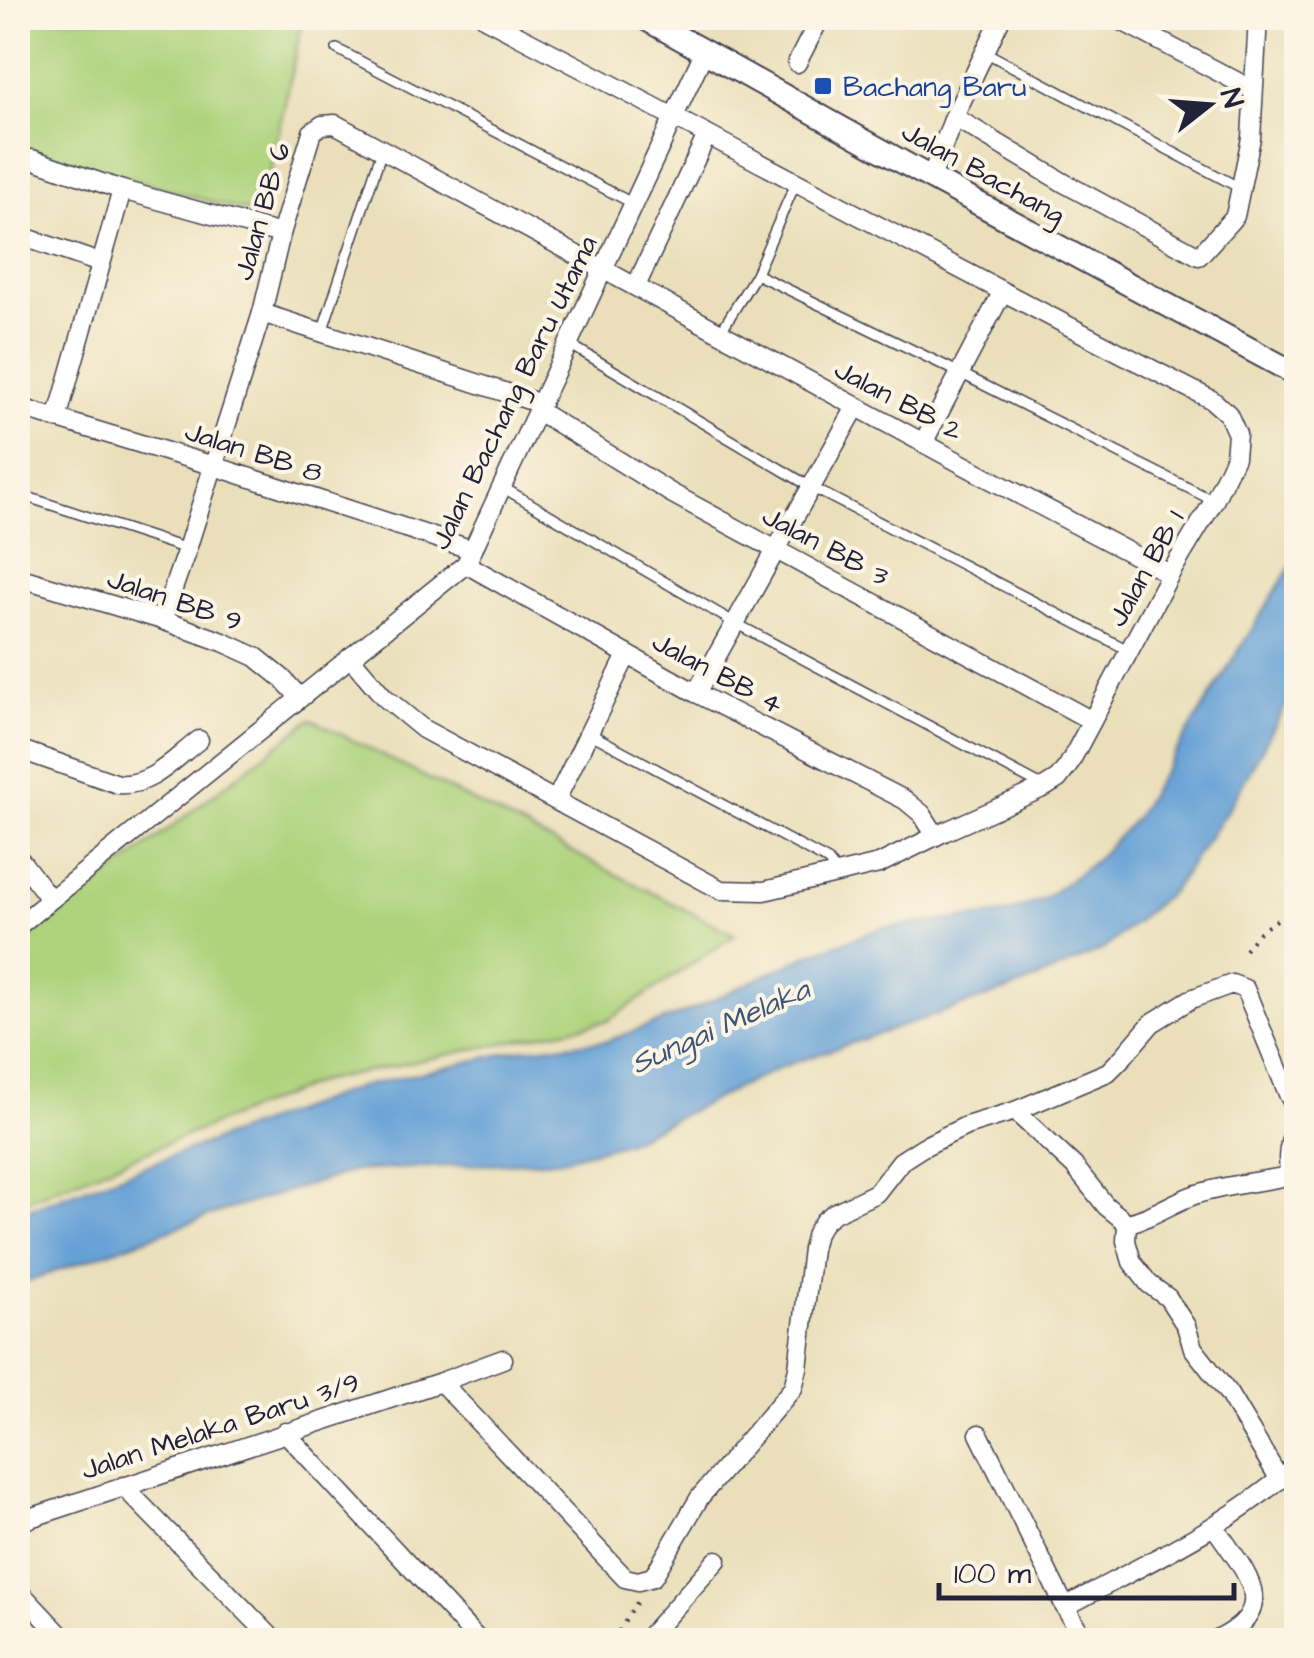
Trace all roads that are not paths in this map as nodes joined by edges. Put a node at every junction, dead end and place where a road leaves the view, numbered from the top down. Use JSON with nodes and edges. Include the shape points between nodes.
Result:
{"nodes":[{"id":1,"x":485,"y":18,"type":"edge"},
{"id":2,"x":644,"y":18,"type":"edge"},
{"id":3,"x":820,"y":18,"type":"edge"},
{"id":4,"x":1002,"y":18,"type":"edge"},
{"id":5,"x":1116,"y":18,"type":"edge"},
{"id":6,"x":1258,"y":18,"type":"edge"},
{"id":7,"x":337,"y":49,"type":"dead end"},
{"id":8,"x":705,"y":50,"type":"junction"},
{"id":9,"x":984,"y":52,"type":"junction"},
{"id":10,"x":797,"y":63,"type":"dead end"},
{"id":11,"x":1252,"y":90,"type":"junction"},
{"id":12,"x":675,"y":116,"type":"junction"},
{"id":13,"x":954,"y":117,"type":"junction"},
{"id":14,"x":707,"y":135,"type":"junction"},
{"id":15,"x":382,"y":150,"type":"junction"},
{"id":16,"x":18,"y":160,"type":"edge"},
{"id":17,"x":931,"y":178,"type":"junction"},
{"id":18,"x":796,"y":182,"type":"junction"},
{"id":19,"x":1240,"y":188,"type":"junction"},
{"id":20,"x":122,"y":190,"type":"junction"},
{"id":21,"x":634,"y":204,"type":"junction"},
{"id":22,"x":280,"y":234,"type":"junction"},
{"id":23,"x":18,"y":236,"type":"edge"},
{"id":24,"x":100,"y":263,"type":"junction"},
{"id":25,"x":604,"y":268,"type":"junction"},
{"id":26,"x":756,"y":274,"type":"junction"},
{"id":27,"x":636,"y":286,"type":"junction"},
{"id":28,"x":1002,"y":293,"type":"junction"},
{"id":29,"x":262,"y":313,"type":"junction"},
{"id":30,"x":322,"y":332,"type":"junction"},
{"id":31,"x":720,"y":333,"type":"junction"},
{"id":32,"x":569,"y":344,"type":"junction"},
{"id":33,"x":960,"y":373,"type":"junction"},
{"id":34,"x":1296,"y":374,"type":"edge"},
{"id":35,"x":18,"y":407,"type":"edge"},
{"id":36,"x":856,"y":407,"type":"junction"},
{"id":37,"x":539,"y":408,"type":"junction"},
{"id":38,"x":57,"y":419,"type":"junction"},
{"id":39,"x":923,"y":443,"type":"junction"},
{"id":40,"x":214,"y":466,"type":"junction"},
{"id":41,"x":502,"y":487,"type":"junction"},
{"id":42,"x":812,"y":487,"type":"junction"},
{"id":43,"x":18,"y":494,"type":"edge"},
{"id":44,"x":1214,"y":502,"type":"junction"},
{"id":45,"x":187,"y":550,"type":"junction"},
{"id":46,"x":776,"y":550,"type":"junction"},
{"id":47,"x":470,"y":557,"type":"junction"},
{"id":48,"x":1170,"y":574,"type":"junction"},
{"id":49,"x":18,"y":576,"type":"edge"},
{"id":50,"x":162,"y":620,"type":"junction"},
{"id":51,"x":735,"y":623,"type":"junction"},
{"id":52,"x":1130,"y":650,"type":"junction"},
{"id":53,"x":627,"y":655,"type":"junction"},
{"id":54,"x":350,"y":658,"type":"junction"},
{"id":55,"x":696,"y":693,"type":"junction"},
{"id":56,"x":300,"y":698,"type":"junction"},
{"id":57,"x":1092,"y":721,"type":"junction"},
{"id":58,"x":588,"y":732,"type":"junction"},
{"id":59,"x":199,"y":740,"type":"dead end"},
{"id":60,"x":18,"y":748,"type":"edge"},
{"id":61,"x":1045,"y":788,"type":"junction"},
{"id":62,"x":556,"y":800,"type":"junction"},
{"id":63,"x":936,"y":836,"type":"junction"},
{"id":64,"x":18,"y":857,"type":"edge"},
{"id":65,"x":838,"y":874,"type":"junction"},
{"id":66,"x":50,"y":900,"type":"junction"},
{"id":67,"x":18,"y":926,"type":"edge"},
{"id":68,"x":1296,"y":1108,"type":"edge"},
{"id":69,"x":1015,"y":1111,"type":"junction"},
{"id":70,"x":1296,"y":1124,"type":"edge"},
{"id":71,"x":1293,"y":1183,"type":"edge"},
{"id":72,"x":1127,"y":1223,"type":"junction"},
{"id":73,"x":503,"y":1359,"type":"dead end"},
{"id":74,"x":441,"y":1382,"type":"junction"},
{"id":75,"x":285,"y":1432,"type":"junction"},
{"id":76,"x":979,"y":1434,"type":"dead end"},
{"id":77,"x":1296,"y":1465,"type":"edge"},
{"id":78,"x":1280,"y":1480,"type":"junction"},
{"id":79,"x":123,"y":1486,"type":"junction"},
{"id":80,"x":18,"y":1522,"type":"edge"},
{"id":81,"x":1214,"y":1526,"type":"junction"},
{"id":82,"x":717,"y":1560,"type":"dead end"},
{"id":83,"x":18,"y":1590,"type":"edge"},
{"id":84,"x":1065,"y":1607,"type":"junction"},
{"id":85,"x":65,"y":1640,"type":"edge"},
{"id":86,"x":274,"y":1640,"type":"edge"},
{"id":87,"x":478,"y":1640,"type":"edge"},
{"id":88,"x":646,"y":1640,"type":"edge"},
{"id":89,"x":1084,"y":1640,"type":"edge"},
{"id":90,"x":1217,"y":1640,"type":"edge"}],
"edges":[{"from":1,"to":12,"type":"street","name":"Jalan BB 1"},
{"from":2,"to":8,"type":"street","name":"Jalan Bachang"},
{"from":3,"to":10,"type":"street"},
{"from":4,"to":9,"type":"street"},
{"from":5,"to":11,"type":"street"},
{"from":6,"to":11,"type":"street"},
{"from":7,"to":21,"type":"lane"},
{"from":8,"to":12,"type":"street","name":"Jalan Bachang Baru Utama"},
{"from":8,"to":17,"type":"street","name":"Jalan Bachang"},
{"from":9,"to":13,"type":"street"},
{"from":9,"to":19,"type":"lane"},
{"from":11,"to":19,"type":"street"},
{"from":12,"to":14,"type":"street","name":"Jalan BB 1"},
{"from":12,"to":21,"type":"street","name":"Jalan Bachang Baru Utama"},
{"from":13,"to":17,"type":"street"},
{"from":13,"to":19,"type":"street","via":[[1199,256],[1235,216]]},
{"from":14,"to":18,"type":"street","name":"Jalan BB 1"},
{"from":14,"to":27,"type":"street"},
{"from":15,"to":22,"type":"street","name":"Jalan BB 6","via":[[335,124],[312,132]]},
{"from":15,"to":25,"type":"street","name":"Jalan BB 6"},
{"from":15,"to":30,"type":"lane"},
{"from":16,"to":20,"type":"street"},
{"from":17,"to":34,"type":"street","name":"Jalan Bachang"},
{"from":18,"to":26,"type":"lane"},
{"from":18,"to":28,"type":"street","name":"Jalan BB 1"},
{"from":20,"to":22,"type":"street"},
{"from":20,"to":24,"type":"street"},
{"from":21,"to":25,"type":"street","name":"Jalan Bachang Baru Utama"},
{"from":22,"to":29,"type":"street","name":"Jalan BB 6"},
{"from":23,"to":24,"type":"street"},
{"from":24,"to":38,"type":"street"},
{"from":25,"to":27,"type":"street","name":"Jalan BB 2"},
{"from":25,"to":32,"type":"street","name":"Jalan Bachang Baru Utama"},
{"from":26,"to":31,"type":"lane"},
{"from":26,"to":33,"type":"lane"},
{"from":27,"to":31,"type":"street","name":"Jalan BB 2"},
{"from":28,"to":33,"type":"street"},
{"from":28,"to":44,"type":"street","name":"Jalan BB 1","via":[[1228,414],[1237,434],[1235,457]]},
{"from":29,"to":30,"type":"street","name":"Jalan BB 3"},
{"from":29,"to":40,"type":"street","name":"Jalan BB 6"},
{"from":30,"to":37,"type":"street","name":"Jalan BB 3"},
{"from":31,"to":36,"type":"street","name":"Jalan BB 2"},
{"from":32,"to":37,"type":"street","name":"Jalan Bachang Baru Utama"},
{"from":32,"to":42,"type":"lane"},
{"from":33,"to":39,"type":"street"},
{"from":33,"to":44,"type":"lane"},
{"from":35,"to":38,"type":"street","name":"Jalan BB 8"},
{"from":36,"to":39,"type":"street","name":"Jalan BB 2"},
{"from":36,"to":42,"type":"street"},
{"from":37,"to":41,"type":"street","name":"Jalan Bachang Baru Utama"},
{"from":37,"to":46,"type":"street","name":"Jalan BB 3","via":[[671,493]]},
{"from":38,"to":40,"type":"street","name":"Jalan BB 8"},
{"from":39,"to":48,"type":"street","name":"Jalan BB 2"},
{"from":40,"to":45,"type":"street","name":"Jalan BB 6"},
{"from":40,"to":47,"type":"street","name":"Jalan BB 8"},
{"from":41,"to":47,"type":"street","name":"Jalan Bachang Baru Utama"},
{"from":41,"to":51,"type":"lane"},
{"from":42,"to":46,"type":"street"},
{"from":42,"to":52,"type":"lane"},
{"from":43,"to":45,"type":"lane"},
{"from":44,"to":48,"type":"street","name":"Jalan BB 1"},
{"from":45,"to":50,"type":"street","name":"Jalan BB 6"},
{"from":46,"to":51,"type":"street"},
{"from":46,"to":57,"type":"street","name":"Jalan BB 3"},
{"from":47,"to":53,"type":"street","name":"Jalan BB 4"},
{"from":47,"to":54,"type":"street","name":"Jalan Bachang Baru Utama"},
{"from":48,"to":52,"type":"street","name":"Jalan BB 1"},
{"from":49,"to":50,"type":"street","name":"Jalan BB 9"},
{"from":50,"to":56,"type":"street","name":"Jalan BB 9","via":[[256,657]]},
{"from":51,"to":55,"type":"street"},
{"from":51,"to":61,"type":"lane"},
{"from":52,"to":57,"type":"street","name":"Jalan BB 1"},
{"from":53,"to":55,"type":"street","name":"Jalan BB 4"},
{"from":53,"to":58,"type":"street"},
{"from":54,"to":56,"type":"street","name":"Jalan Bachang Baru Utama"},
{"from":54,"to":62,"type":"street","name":"Jalan BB 1","via":[[423,729]]},
{"from":55,"to":63,"type":"street","name":"Jalan BB 4","via":[[905,800]]},
{"from":56,"to":66,"type":"street","name":"Jalan Bachang Baru Utama"},
{"from":57,"to":61,"type":"street","name":"Jalan BB 1","via":[[1068,766]]},
{"from":58,"to":62,"type":"street"},
{"from":58,"to":65,"type":"lane","via":[[828,860]]},
{"from":59,"to":60,"type":"street","via":[[132,786]]},
{"from":61,"to":63,"type":"street","name":"Jalan BB 1"},
{"from":62,"to":65,"type":"street","name":"Jalan BB 1","via":[[720,890],[764,890]]},
{"from":63,"to":65,"type":"street","name":"Jalan BB 1","via":[[879,864]]},
{"from":64,"to":66,"type":"street"},
{"from":66,"to":67,"type":"street","name":"Jalan Bachang Baru Utama"},
{"from":68,"to":69,"type":"street","via":[[1244,988],[1232,984],[1152,1023],[1108,1072]]},
{"from":69,"to":72,"type":"street"},
{"from":69,"to":74,"type":"street","via":[[922,1147],[876,1193],[824,1221],[812,1250],[793,1388],[700,1497],[653,1577],[624,1578]]},
{"from":70,"to":71,"type":"street","via":[[1288,1154]]},
{"from":71,"to":72,"type":"street","via":[[1200,1193]]},
{"from":72,"to":78,"type":"street","via":[[1132,1262],[1168,1298]]},
{"from":73,"to":74,"type":"street","name":"Jalan Melaka Baru 3/9"},
{"from":74,"to":75,"type":"street","name":"Jalan Melaka Baru 3/9"},
{"from":75,"to":79,"type":"street","name":"Jalan Melaka Baru 3/9"},
{"from":75,"to":87,"type":"street"},
{"from":76,"to":84,"type":"street"},
{"from":77,"to":78,"type":"street"},
{"from":78,"to":81,"type":"street"},
{"from":79,"to":80,"type":"street","name":"Jalan Melaka Baru 3/9"},
{"from":79,"to":86,"type":"street"},
{"from":81,"to":84,"type":"street"},
{"from":81,"to":90,"type":"street","via":[[1252,1583],[1255,1602],[1244,1624]]},
{"from":82,"to":88,"type":"street"},
{"from":83,"to":85,"type":"street"},
{"from":84,"to":89,"type":"street"}]}
